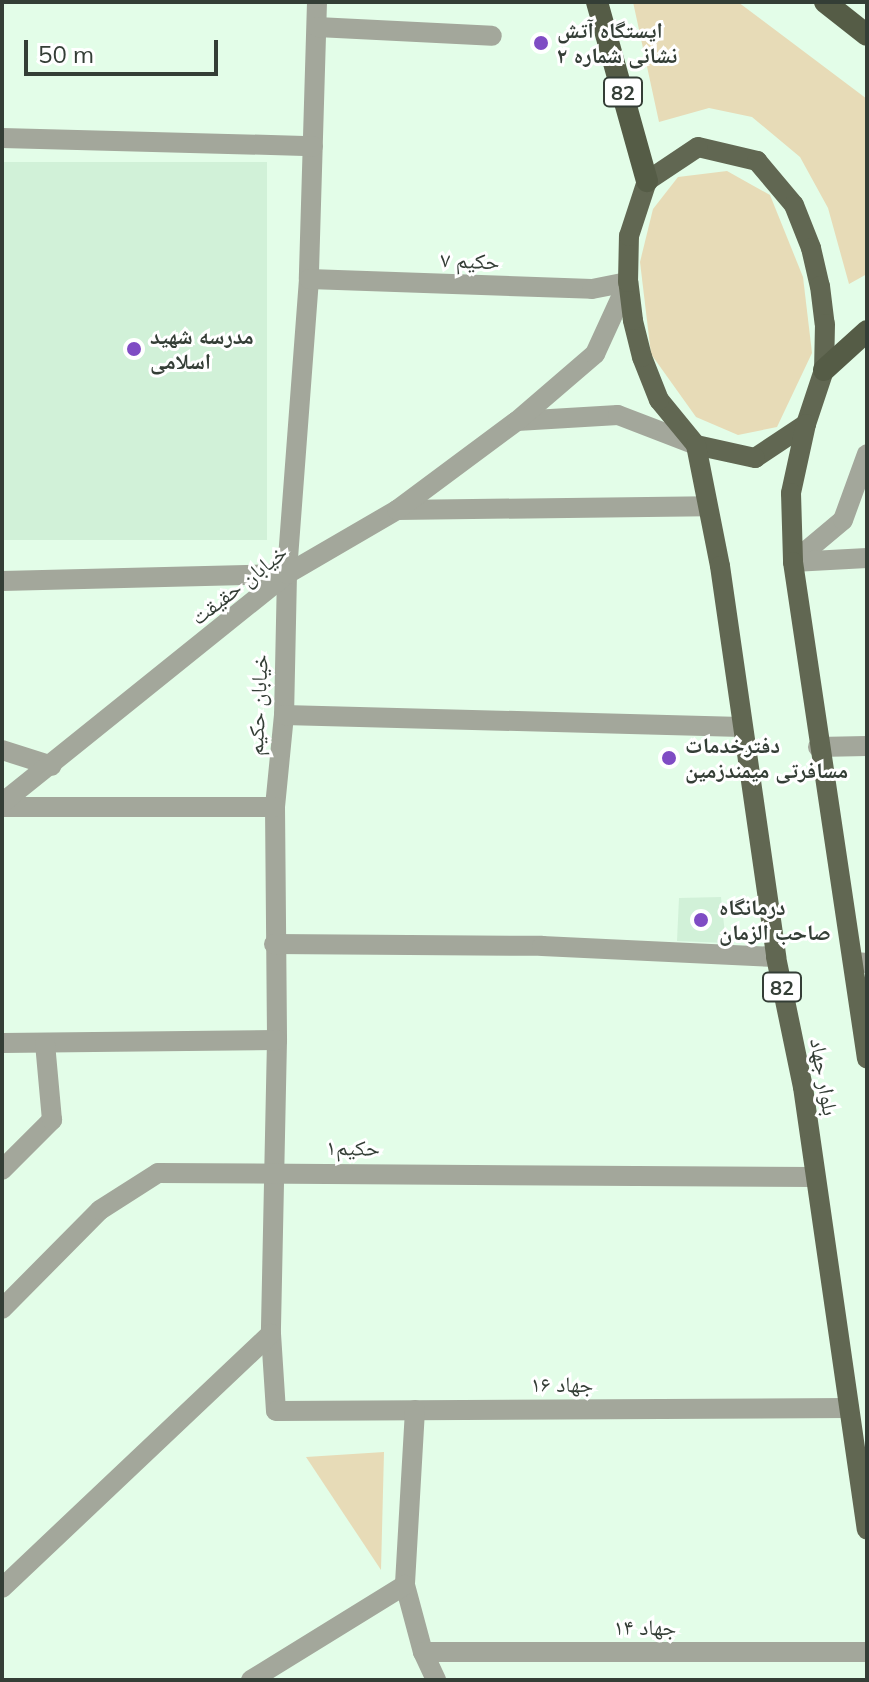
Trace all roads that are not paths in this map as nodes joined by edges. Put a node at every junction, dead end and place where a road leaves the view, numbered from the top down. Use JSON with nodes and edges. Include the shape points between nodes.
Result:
{"nodes":[{"id":1,"x":317,"y":2,"type":"edge"},
{"id":2,"x":597,"y":2,"type":"edge"},
{"id":3,"x":825,"y":2,"type":"edge"},
{"id":4,"x":317,"y":27,"type":"junction"},
{"id":5,"x":867,"y":35,"type":"edge"},
{"id":6,"x":492,"y":36,"type":"dead end"},
{"id":7,"x":2,"y":138,"type":"edge"},
{"id":8,"x":313,"y":146,"type":"junction"},
{"id":9,"x":647,"y":181,"type":"junction"},
{"id":10,"x":309,"y":279,"type":"junction"},
{"id":11,"x":628,"y":282,"type":"junction"},
{"id":12,"x":867,"y":331,"type":"edge"},
{"id":13,"x":824,"y":370,"type":"junction"},
{"id":14,"x":517,"y":421,"type":"junction"},
{"id":15,"x":806,"y":424,"type":"junction"},
{"id":16,"x":696,"y":445,"type":"junction"},
{"id":17,"x":867,"y":454,"type":"edge"},
{"id":18,"x":707,"y":506,"type":"junction"},
{"id":19,"x":397,"y":510,"type":"junction"},
{"id":20,"x":867,"y":558,"type":"edge"},
{"id":21,"x":793,"y":562,"type":"junction"},
{"id":22,"x":287,"y":574,"type":"junction"},
{"id":23,"x":2,"y":581,"type":"edge"},
{"id":24,"x":284,"y":715,"type":"junction"},
{"id":25,"x":742,"y":727,"type":"junction"},
{"id":26,"x":867,"y":746,"type":"edge"},
{"id":27,"x":818,"y":747,"type":"junction"},
{"id":28,"x":2,"y":750,"type":"edge"},
{"id":29,"x":52,"y":766,"type":"junction"},
{"id":30,"x":2,"y":805,"type":"edge"},
{"id":31,"x":275,"y":807,"type":"junction"},
{"id":32,"x":274,"y":944,"type":"junction"},
{"id":33,"x":776,"y":957,"type":"junction"},
{"id":34,"x":861,"y":963,"type":"edge"},
{"id":35,"x":277,"y":1040,"type":"junction"},
{"id":36,"x":2,"y":1043,"type":"edge"},
{"id":37,"x":45,"y":1043,"type":"junction"},
{"id":38,"x":867,"y":1059,"type":"edge"},
{"id":39,"x":2,"y":1170,"type":"edge"},
{"id":40,"x":275,"y":1171,"type":"junction"},
{"id":41,"x":815,"y":1177,"type":"junction"},
{"id":42,"x":2,"y":1309,"type":"edge"},
{"id":43,"x":271,"y":1334,"type":"junction"},
{"id":44,"x":849,"y":1408,"type":"junction"},
{"id":45,"x":415,"y":1410,"type":"junction"},
{"id":46,"x":276,"y":1411,"type":"joint"},
{"id":47,"x":867,"y":1529,"type":"edge"},
{"id":48,"x":405,"y":1585,"type":"junction"},
{"id":49,"x":2,"y":1588,"type":"edge"},
{"id":50,"x":423,"y":1652,"type":"junction"},
{"id":51,"x":867,"y":1652,"type":"edge"},
{"id":52,"x":251,"y":1680,"type":"edge"},
{"id":53,"x":436,"y":1680,"type":"edge"}],
"edges":[{"from":1,"to":4,"type":"street","name":"خیابان حکیم"},
{"from":2,"to":9,"type":"highway","number":"82"},
{"from":3,"to":5,"type":"highway"},
{"from":4,"to":6,"type":"street"},
{"from":4,"to":8,"type":"street","name":"خیابان حکیم"},
{"from":7,"to":8,"type":"street"},
{"from":8,"to":10,"type":"street","name":"خیابان حکیم"},
{"from":9,"to":11,"type":"main road","number":"82","via":[[629,236]]},
{"from":9,"to":13,"type":"main road","via":[[698,147],[757,161],[794,205],[811,248],[825,324]]},
{"from":10,"to":11,"type":"street","name":"حکیم ۷","via":[[592,289]]},
{"from":10,"to":22,"type":"street","name":"خیابان حکیم"},
{"from":11,"to":14,"type":"street","name":"خیابان حقیقت","via":[[595,354]]},
{"from":11,"to":16,"type":"main road","number":"82","via":[[642,357],[659,400]]},
{"from":12,"to":13,"type":"highway"},
{"from":13,"to":15,"type":"main road"},
{"from":14,"to":16,"type":"street","via":[[618,415]]},
{"from":14,"to":19,"type":"street","name":"خیابان حقیقت"},
{"from":15,"to":16,"type":"main road","via":[[755,458]]},
{"from":15,"to":21,"type":"main road","name":"بلوار جهاد","via":[[791,493]]},
{"from":16,"to":18,"type":"main road","name":"بلوار جهاد","number":"82"},
{"from":17,"to":21,"type":"street","via":[[843,520]]},
{"from":18,"to":19,"type":"street"},
{"from":18,"to":25,"type":"main road","name":"بلوار جهاد","number":"82"},
{"from":19,"to":22,"type":"street","name":"خیابان حقیقت"},
{"from":20,"to":21,"type":"street"},
{"from":21,"to":27,"type":"main road","name":"بلوار جهاد"},
{"from":22,"to":23,"type":"street"},
{"from":22,"to":24,"type":"street","name":"خیابان حکیم"},
{"from":22,"to":29,"type":"street","name":"خیابان حقیقت"},
{"from":24,"to":25,"type":"street"},
{"from":24,"to":31,"type":"street","name":"خیابان حکیم"},
{"from":25,"to":33,"type":"main road","name":"بلوار جهاد","number":"82"},
{"from":26,"to":27,"type":"street"},
{"from":27,"to":34,"type":"main road","name":"بلوار جهاد"},
{"from":28,"to":29,"type":"street"},
{"from":29,"to":30,"type":"street","name":"خیابان حقیقت"},
{"from":30,"to":31,"type":"street"},
{"from":31,"to":32,"type":"street","name":"خیابان حکیم"},
{"from":32,"to":33,"type":"street","via":[[542,946]]},
{"from":32,"to":35,"type":"street","name":"خیابان حکیم"},
{"from":33,"to":41,"type":"main road","name":"بلوار جهاد","number":"82"},
{"from":34,"to":38,"type":"main road","name":"بلوار جهاد"},
{"from":35,"to":37,"type":"street"},
{"from":35,"to":40,"type":"street","name":"خیابان حکیم"},
{"from":36,"to":37,"type":"street"},
{"from":37,"to":39,"type":"street","via":[[52,1120]]},
{"from":40,"to":41,"type":"street","name":"حکیم۱"},
{"from":40,"to":42,"type":"street","name":"حکیم۱","via":[[158,1173],[100,1210]]},
{"from":40,"to":43,"type":"street","name":"خیابان حکیم"},
{"from":41,"to":44,"type":"main road","name":"بلوار جهاد","number":"82"},
{"from":43,"to":46,"type":"street","name":"خیابان حکیم"},
{"from":43,"to":49,"type":"street"},
{"from":44,"to":45,"type":"street","name":"جهاد ۱۶"},
{"from":44,"to":47,"type":"main road","name":"بلوار جهاد","number":"82"},
{"from":45,"to":46,"type":"street","name":"جهاد ۱۶"},
{"from":45,"to":48,"type":"street"},
{"from":48,"to":50,"type":"street"},
{"from":48,"to":52,"type":"street"},
{"from":50,"to":51,"type":"street","name":"جهاد ۱۴"},
{"from":50,"to":53,"type":"street"}]}
